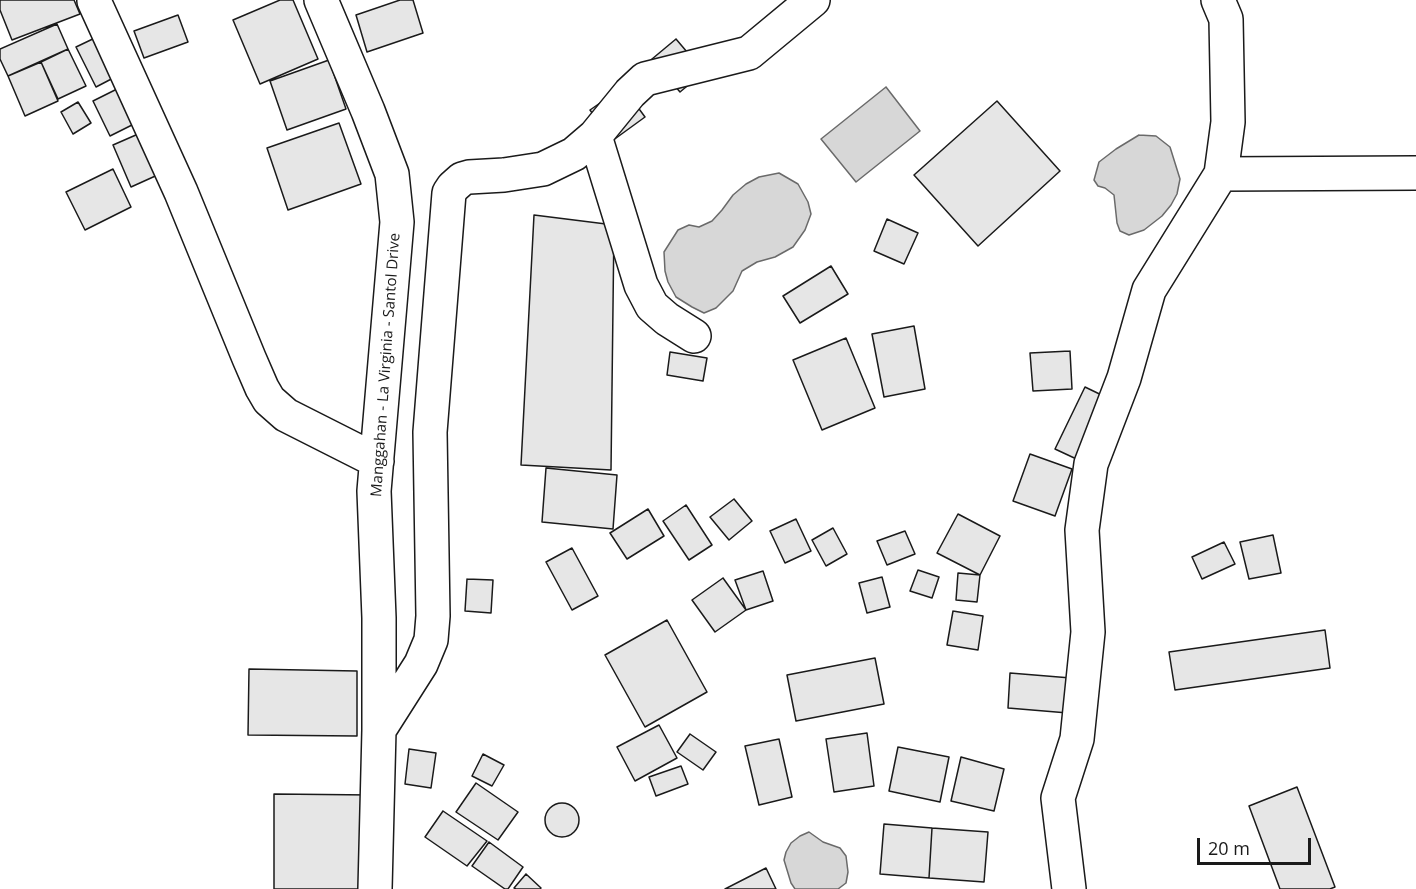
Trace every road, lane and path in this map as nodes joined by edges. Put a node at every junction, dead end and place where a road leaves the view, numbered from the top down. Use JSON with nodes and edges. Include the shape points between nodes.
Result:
{"nodes":[{"id":1,"x":321,"y":0,"type":"edge"},
{"id":2,"x":813,"y":0,"type":"edge"},
{"id":3,"x":1218,"y":0,"type":"edge"},
{"id":4,"x":94,"y":1,"type":"edge"},
{"id":5,"x":595,"y":136,"type":"junction"},
{"id":6,"x":1416,"y":173,"type":"edge"},
{"id":7,"x":1221,"y":174,"type":"junction"},
{"id":8,"x":694,"y":336,"type":"dead end"},
{"id":9,"x":377,"y":461,"type":"junction"},
{"id":10,"x":379,"y":730,"type":"junction"},
{"id":11,"x":375,"y":889,"type":"edge"},
{"id":12,"x":1069,"y":889,"type":"edge"}],
"edges":[{"from":1,"to":9,"type":"street","name":"Manggahan - La Virginia - Santol Drive","via":[[392,174],[396,222]]},
{"from":2,"to":5,"type":"street","via":[[749,53],[645,79]]},
{"from":3,"to":7,"type":"street","via":[[1226,20],[1228,122]]},
{"from":4,"to":9,"type":"street","via":[[269,400],[285,415]]},
{"from":5,"to":8,"type":"street","via":[[641,285],[652,306]]},
{"from":5,"to":10,"type":"street","via":[[574,154],[543,169],[469,177],[449,193],[430,432],[431,639],[422,664]]},
{"from":6,"to":7,"type":"street"},
{"from":7,"to":12,"type":"street","via":[[1149,290],[1124,378],[1090,464],[1082,530],[1088,632],[1077,739],[1058,798]]},
{"from":9,"to":10,"type":"street","name":"Manggahan - La Virginia - Santol Drive","via":[[374,490]]},
{"from":10,"to":11,"type":"street","name":"Manggahan - La Virginia - Santol Drive"}]}
